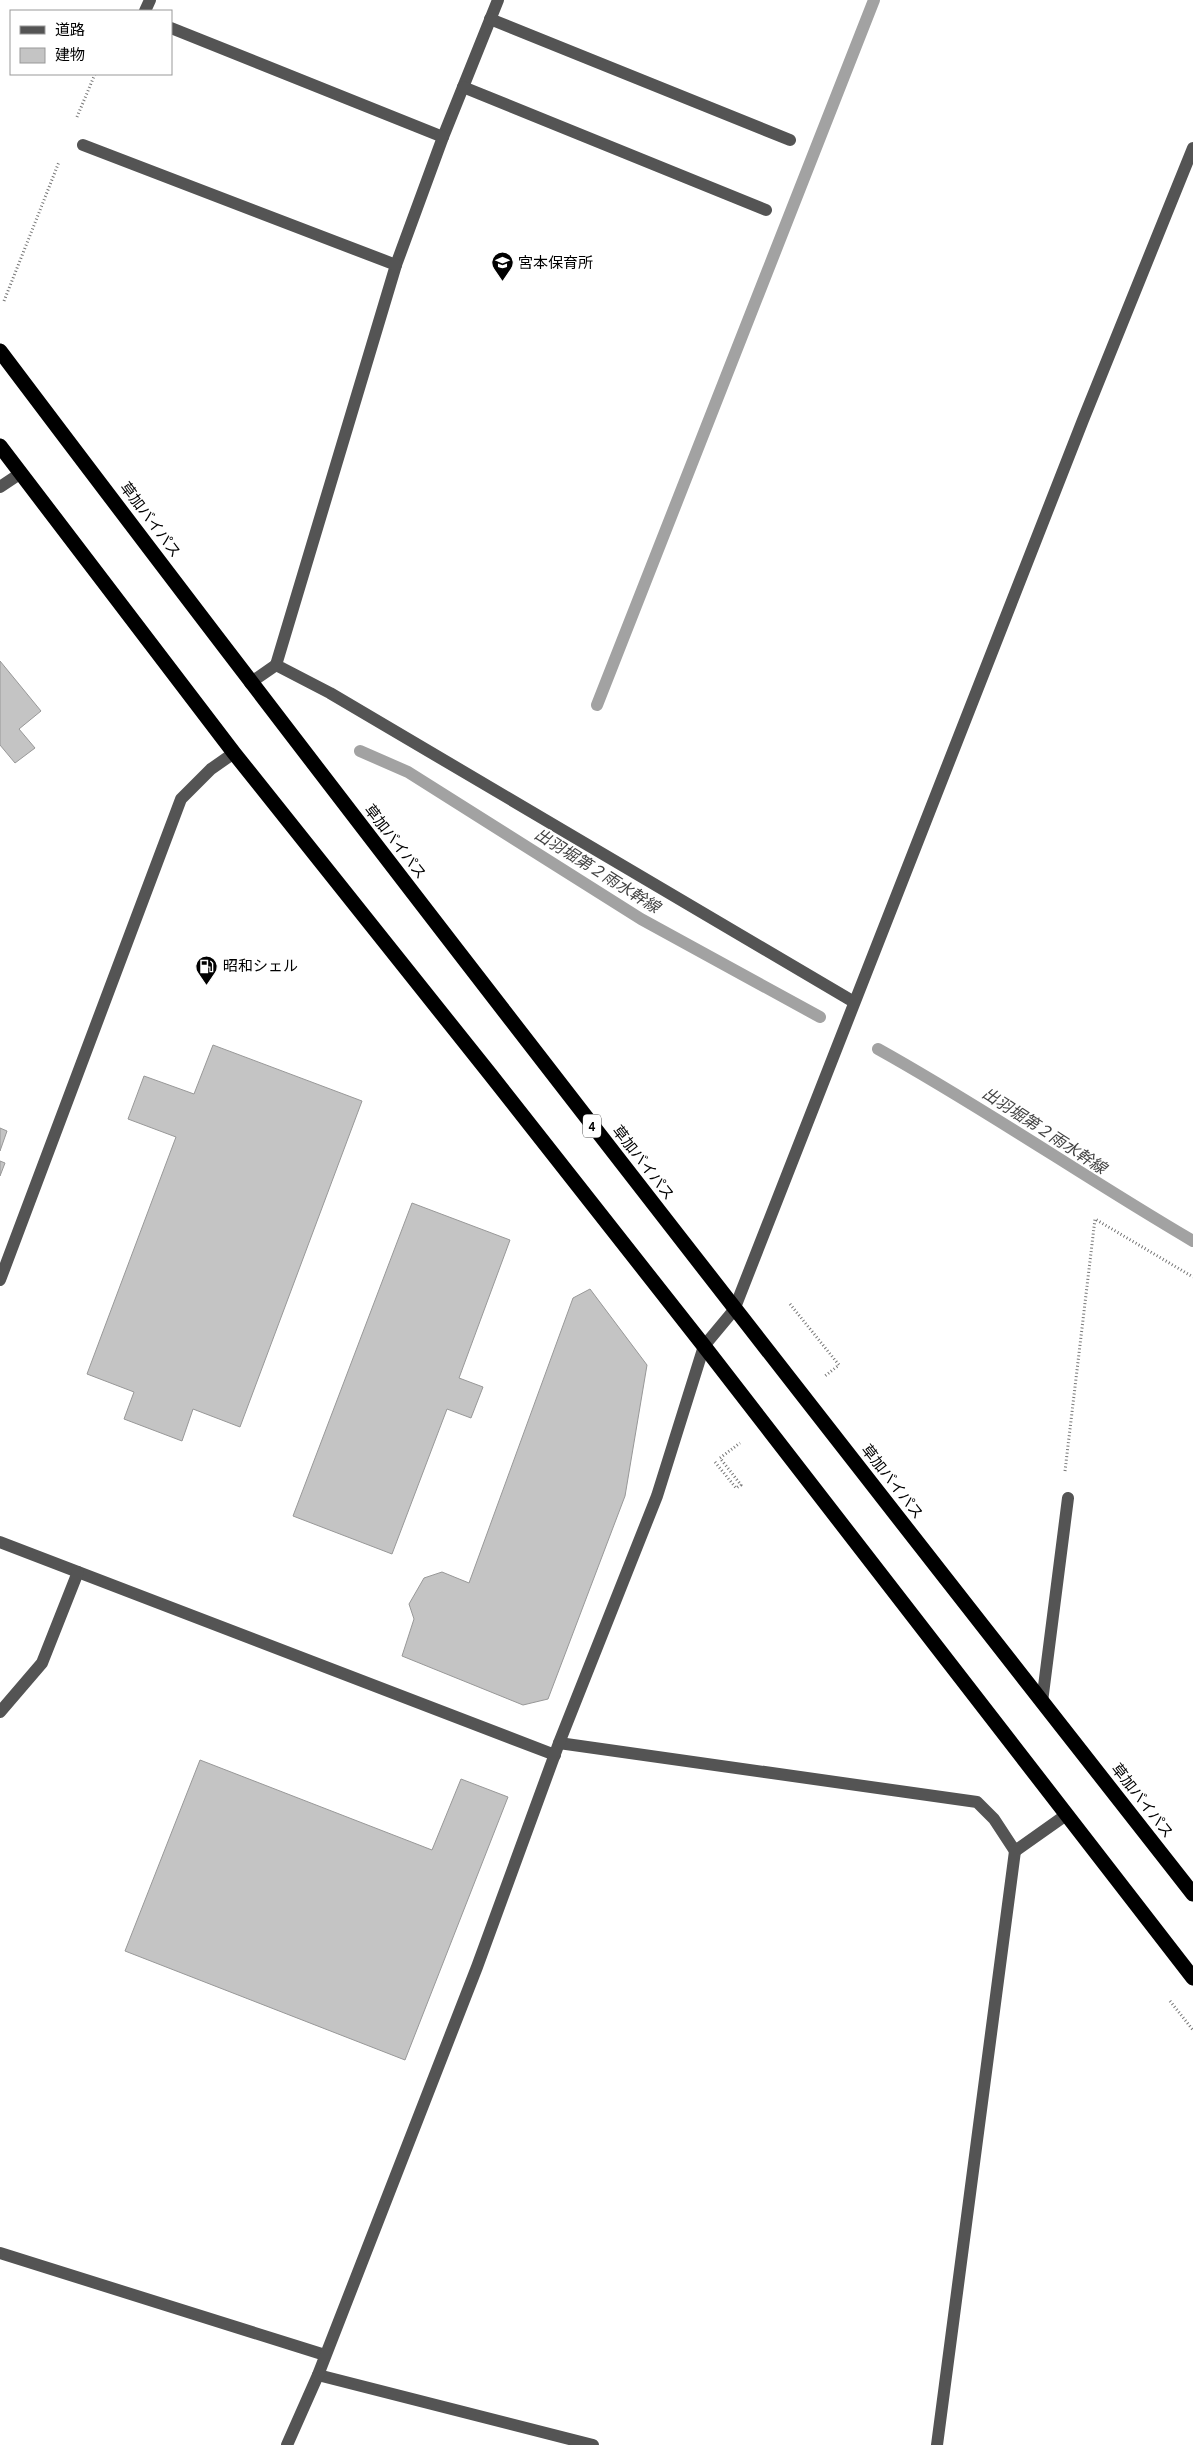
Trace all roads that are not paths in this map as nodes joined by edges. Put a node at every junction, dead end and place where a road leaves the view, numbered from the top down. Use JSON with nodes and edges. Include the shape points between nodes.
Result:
{"nodes":[{"id":1,"x":498,"y":0,"type":"edge"},
{"id":2,"x":490,"y":19,"type":"junction"},
{"id":3,"x":172,"y":28,"type":"edge"},
{"id":4,"x":464,"y":87,"type":"junction"},
{"id":5,"x":443,"y":137,"type":"junction"},
{"id":6,"x":790,"y":140,"type":"dead end"},
{"id":7,"x":83,"y":146,"type":"dead end"},
{"id":8,"x":1193,"y":148,"type":"edge"},
{"id":9,"x":766,"y":210,"type":"dead end"},
{"id":10,"x":396,"y":265,"type":"junction"},
{"id":11,"x":0,"y":351,"type":"edge"},
{"id":12,"x":0,"y":446,"type":"edge"},
{"id":13,"x":21,"y":473,"type":"junction"},
{"id":14,"x":0,"y":487,"type":"edge"},
{"id":15,"x":276,"y":665,"type":"junction"},
{"id":16,"x":250,"y":683,"type":"junction"},
{"id":17,"x":234,"y":753,"type":"junction"},
{"id":18,"x":854,"y":1002,"type":"junction"},
{"id":19,"x":0,"y":1280,"type":"edge"},
{"id":20,"x":734,"y":1310,"type":"junction"},
{"id":21,"x":704,"y":1346,"type":"junction"},
{"id":22,"x":1068,"y":1498,"type":"road end"},
{"id":23,"x":0,"y":1542,"type":"edge"},
{"id":24,"x":78,"y":1572,"type":"junction"},
{"id":25,"x":1042,"y":1702,"type":"junction"},
{"id":26,"x":0,"y":1712,"type":"edge"},
{"id":27,"x":557,"y":1749,"type":"junction"},
{"id":28,"x":1066,"y":1815,"type":"junction"},
{"id":29,"x":1015,"y":1851,"type":"junction"},
{"id":30,"x":1193,"y":1894,"type":"edge"},
{"id":31,"x":1193,"y":1978,"type":"edge"},
{"id":32,"x":0,"y":2253,"type":"edge"},
{"id":33,"x":326,"y":2355,"type":"junction"},
{"id":34,"x":318,"y":2375,"type":"junction"},
{"id":35,"x":288,"y":2445,"type":"edge"},
{"id":36,"x":592,"y":2445,"type":"edge"},
{"id":37,"x":937,"y":2445,"type":"edge"}],
"edges":[{"from":1,"to":2,"type":"street"},
{"from":2,"to":4,"type":"street"},
{"from":2,"to":6,"type":"street"},
{"from":3,"to":5,"type":"street"},
{"from":4,"to":5,"type":"street"},
{"from":4,"to":9,"type":"street"},
{"from":5,"to":10,"type":"street"},
{"from":7,"to":10,"type":"street"},
{"from":8,"to":18,"type":"street"},
{"from":10,"to":15,"type":"street"},
{"from":11,"to":16,"type":"highway","name":"草加バイパス","number":"4"},
{"from":12,"to":13,"type":"highway"},
{"from":13,"to":14,"type":"street"},
{"from":13,"to":17,"type":"highway"},
{"from":15,"to":16,"type":"street"},
{"from":15,"to":18,"type":"street","via":[[330,693]]},
{"from":16,"to":20,"type":"highway","name":"草加バイパス","number":"4"},
{"from":17,"to":19,"type":"street","via":[[181,799]]},
{"from":17,"to":21,"type":"highway"},
{"from":18,"to":20,"type":"street"},
{"from":20,"to":21,"type":"street"},
{"from":20,"to":25,"type":"highway","name":"草加バイパス","number":"4"},
{"from":21,"to":27,"type":"street","via":[[657,1496]]},
{"from":21,"to":28,"type":"highway"},
{"from":22,"to":25,"type":"street"},
{"from":23,"to":24,"type":"street"},
{"from":24,"to":26,"type":"street","via":[[42,1663]]},
{"from":24,"to":27,"type":"street"},
{"from":25,"to":30,"type":"highway","name":"草加バイパス","number":"4"},
{"from":27,"to":29,"type":"street","via":[[977,1802],[994,1819]]},
{"from":27,"to":33,"type":"street","via":[[477,1967]]},
{"from":28,"to":29,"type":"street"},
{"from":28,"to":31,"type":"highway"},
{"from":29,"to":37,"type":"street"},
{"from":32,"to":33,"type":"street"},
{"from":33,"to":34,"type":"street"},
{"from":34,"to":35,"type":"street"},
{"from":34,"to":36,"type":"street"}]}
